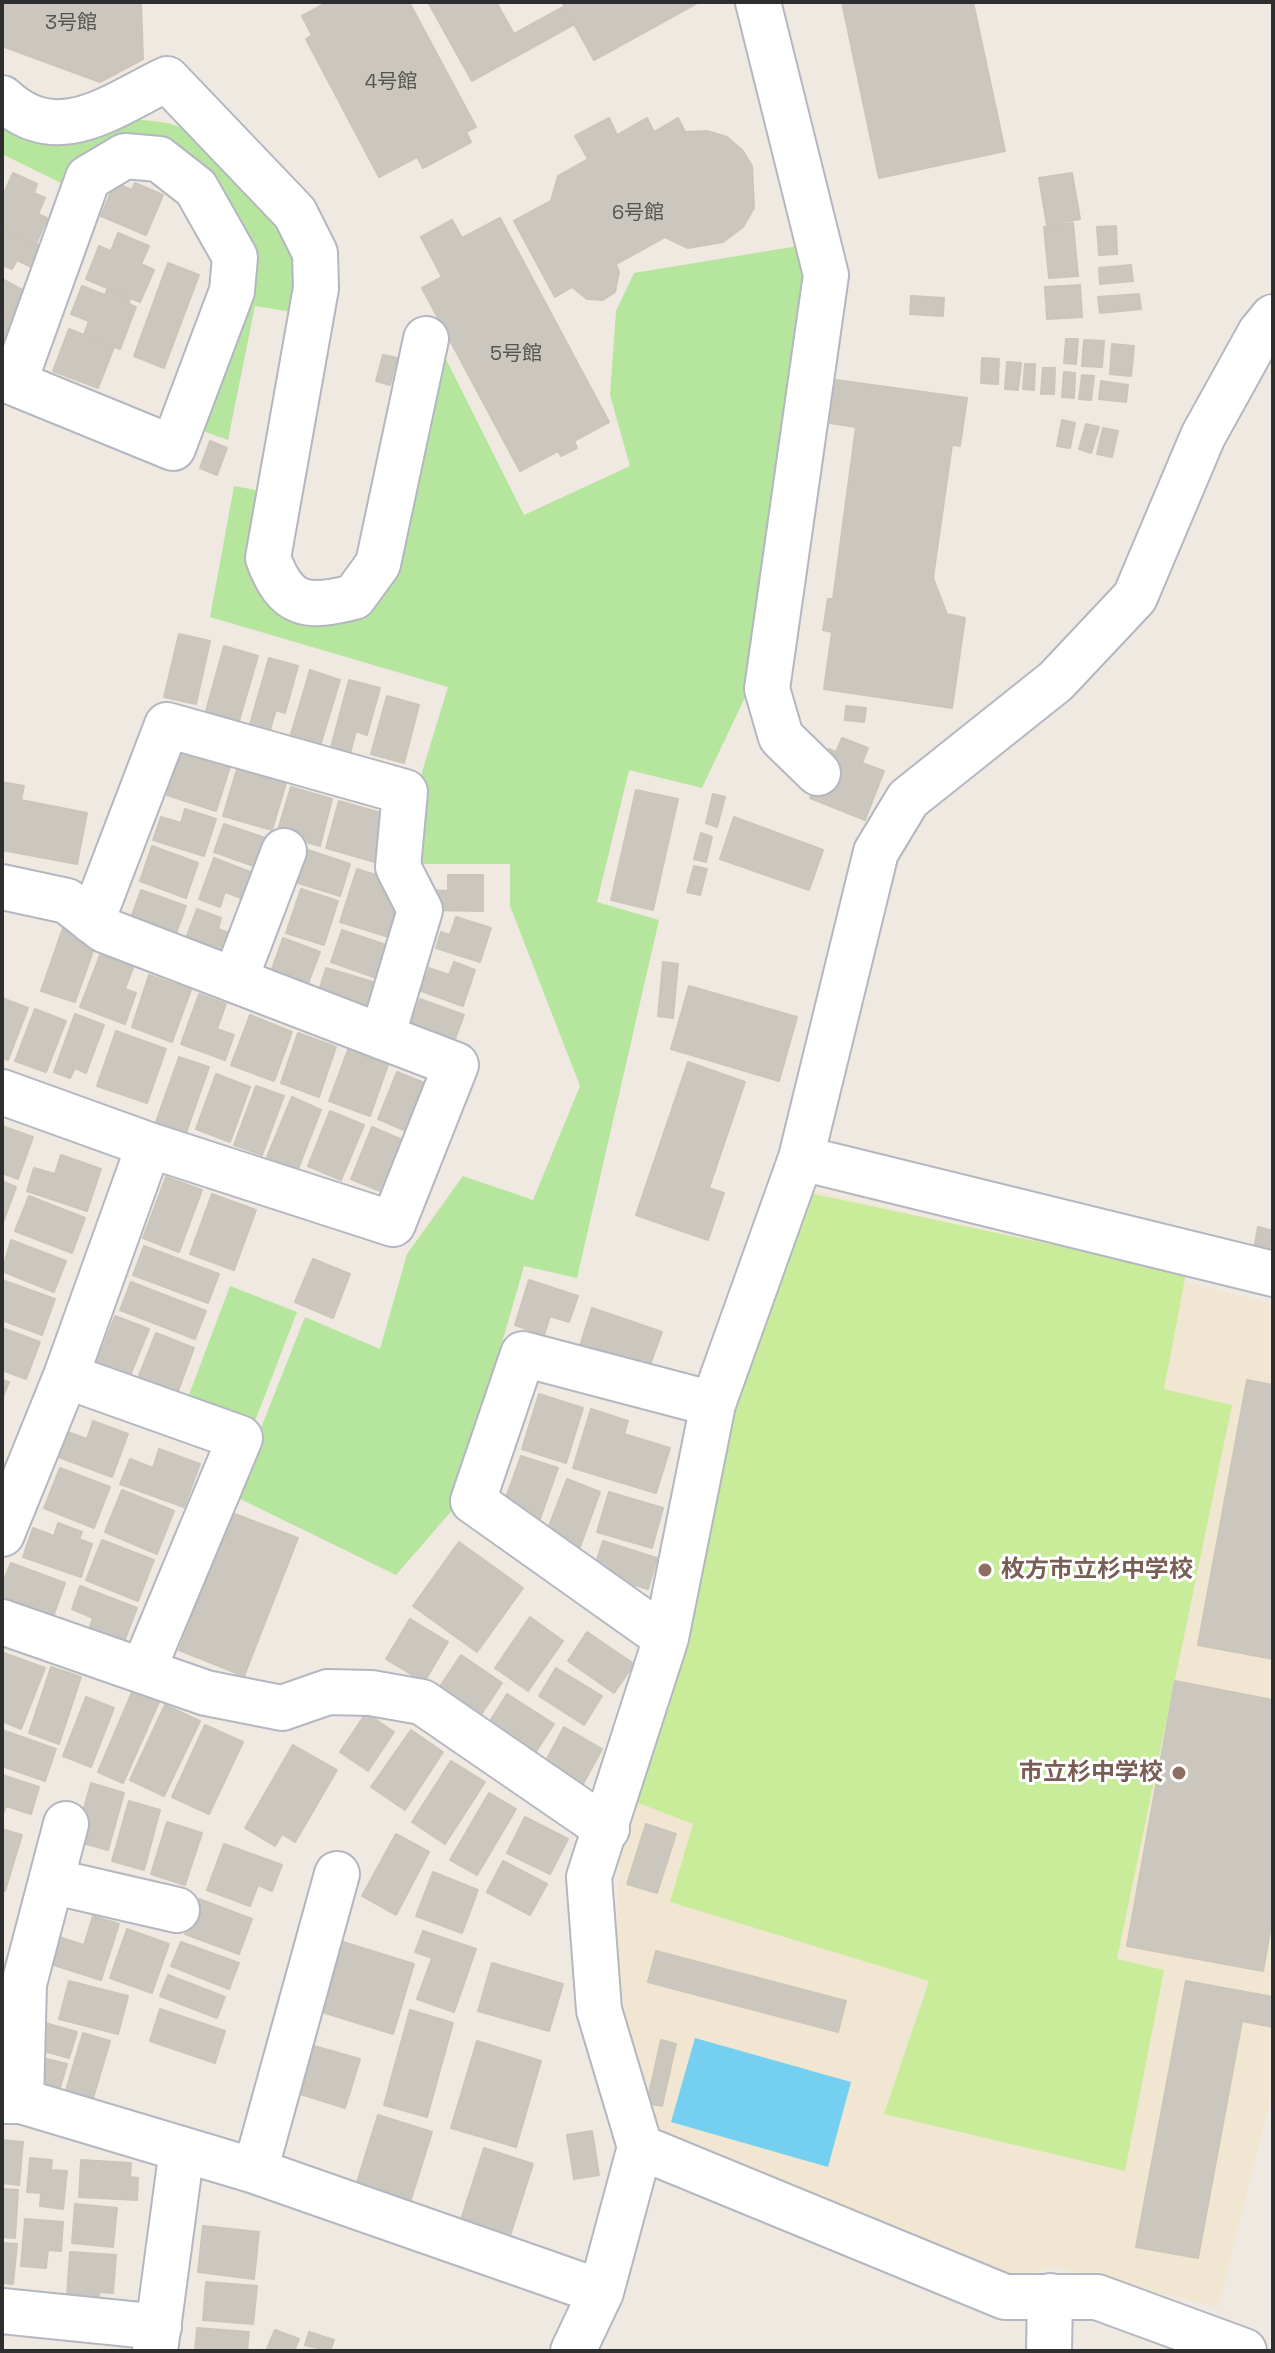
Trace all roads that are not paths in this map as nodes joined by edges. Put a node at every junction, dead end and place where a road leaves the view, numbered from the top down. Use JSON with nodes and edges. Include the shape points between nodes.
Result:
{"nodes":[{"id":1,"x":758,"y":2,"type":"edge"},
{"id":2,"x":2,"y":98,"type":"edge"},
{"id":3,"x":1273,"y":317,"type":"edge"},
{"id":4,"x":426,"y":339,"type":"dead end"},
{"id":5,"x":8,"y":380,"type":"edge"},
{"id":6,"x":818,"y":773,"type":"dead end"},
{"id":7,"x":284,"y":851,"type":"dead end"},
{"id":8,"x":2,"y":887,"type":"edge"},
{"id":9,"x":92,"y":921,"type":"junction"},
{"id":10,"x":235,"y":980,"type":"junction"},
{"id":11,"x":382,"y":1037,"type":"junction"},
{"id":12,"x":2,"y":1092,"type":"edge"},
{"id":13,"x":149,"y":1145,"type":"junction"},
{"id":14,"x":801,"y":1158,"type":"junction"},
{"id":15,"x":1273,"y":1274,"type":"edge"},
{"id":16,"x":66,"y":1376,"type":"junction"},
{"id":17,"x":713,"y":1404,"type":"junction"},
{"id":18,"x":2,"y":1534,"type":"edge"},
{"id":19,"x":2,"y":1622,"type":"edge"},
{"id":20,"x":666,"y":1638,"type":"junction"},
{"id":21,"x":144,"y":1668,"type":"junction"},
{"id":22,"x":66,"y":1824,"type":"dead end"},
{"id":23,"x":607,"y":1829,"type":"junction"},
{"id":24,"x":337,"y":1874,"type":"dead end"},
{"id":25,"x":51,"y":1881,"type":"junction"},
{"id":26,"x":177,"y":1910,"type":"dead end"},
{"id":27,"x":12,"y":2101,"type":"edge"},
{"id":28,"x":640,"y":2147,"type":"junction"},
{"id":29,"x":182,"y":2149,"type":"junction"},
{"id":30,"x":255,"y":2171,"type":"junction"},
{"id":31,"x":601,"y":2292,"type":"junction"},
{"id":32,"x":1050,"y":2296,"type":"junction"},
{"id":33,"x":2,"y":2311,"type":"edge"},
{"id":34,"x":157,"y":2339,"type":"edge"},
{"id":35,"x":573,"y":2351,"type":"edge"},
{"id":36,"x":1049,"y":2351,"type":"edge"},
{"id":37,"x":1244,"y":2351,"type":"edge"}],
"edges":[{"from":1,"to":6,"type":"street","via":[[826,275],[767,689],[781,737]]},
{"from":2,"to":4,"type":"street","via":[[17,112],[44,124],[81,120],[167,79],[295,213],[315,253],[316,288],[268,558],[278,586],[300,603],[354,597],[378,564]]},
{"from":3,"to":14,"type":"street","via":[[1203,436],[1135,597],[1056,681],[908,799],[876,852]]},
{"from":5,"to":5,"type":"street","via":[[173,448],[232,291],[235,257],[196,188],[159,159],[125,156],[88,178]]},
{"from":7,"to":10,"type":"street"},
{"from":8,"to":9,"type":"street","via":[[67,901]]},
{"from":9,"to":10,"type":"street"},
{"from":9,"to":11,"type":"street","via":[[167,725],[405,792],[398,867],[420,910]]},
{"from":10,"to":11,"type":"street"},
{"from":11,"to":13,"type":"street","via":[[456,1065],[393,1224]]},
{"from":12,"to":13,"type":"street"},
{"from":13,"to":16,"type":"street"},
{"from":14,"to":15,"type":"street"},
{"from":14,"to":17,"type":"street"},
{"from":16,"to":18,"type":"street"},
{"from":16,"to":21,"type":"street","via":[[240,1438]]},
{"from":17,"to":20,"type":"street"},
{"from":17,"to":20,"type":"street","via":[[523,1354],[473,1501]]},
{"from":19,"to":21,"type":"street"},
{"from":20,"to":23,"type":"street"},
{"from":21,"to":23,"type":"street","via":[[206,1693],[282,1708],[328,1692],[422,1702]]},
{"from":22,"to":25,"type":"street"},
{"from":23,"to":28,"type":"street","via":[[589,1877],[599,2010]]},
{"from":24,"to":30,"type":"street"},
{"from":25,"to":26,"type":"street"},
{"from":25,"to":27,"type":"street","via":[[24,1984]]},
{"from":27,"to":29,"type":"street"},
{"from":28,"to":31,"type":"street"},
{"from":28,"to":32,"type":"street","via":[[1005,2297]]},
{"from":29,"to":30,"type":"street"},
{"from":29,"to":34,"type":"street"},
{"from":30,"to":31,"type":"street"},
{"from":31,"to":35,"type":"street"},
{"from":32,"to":36,"type":"street"},
{"from":32,"to":37,"type":"street","via":[[1097,2297]]},
{"from":33,"to":34,"type":"street"}]}
